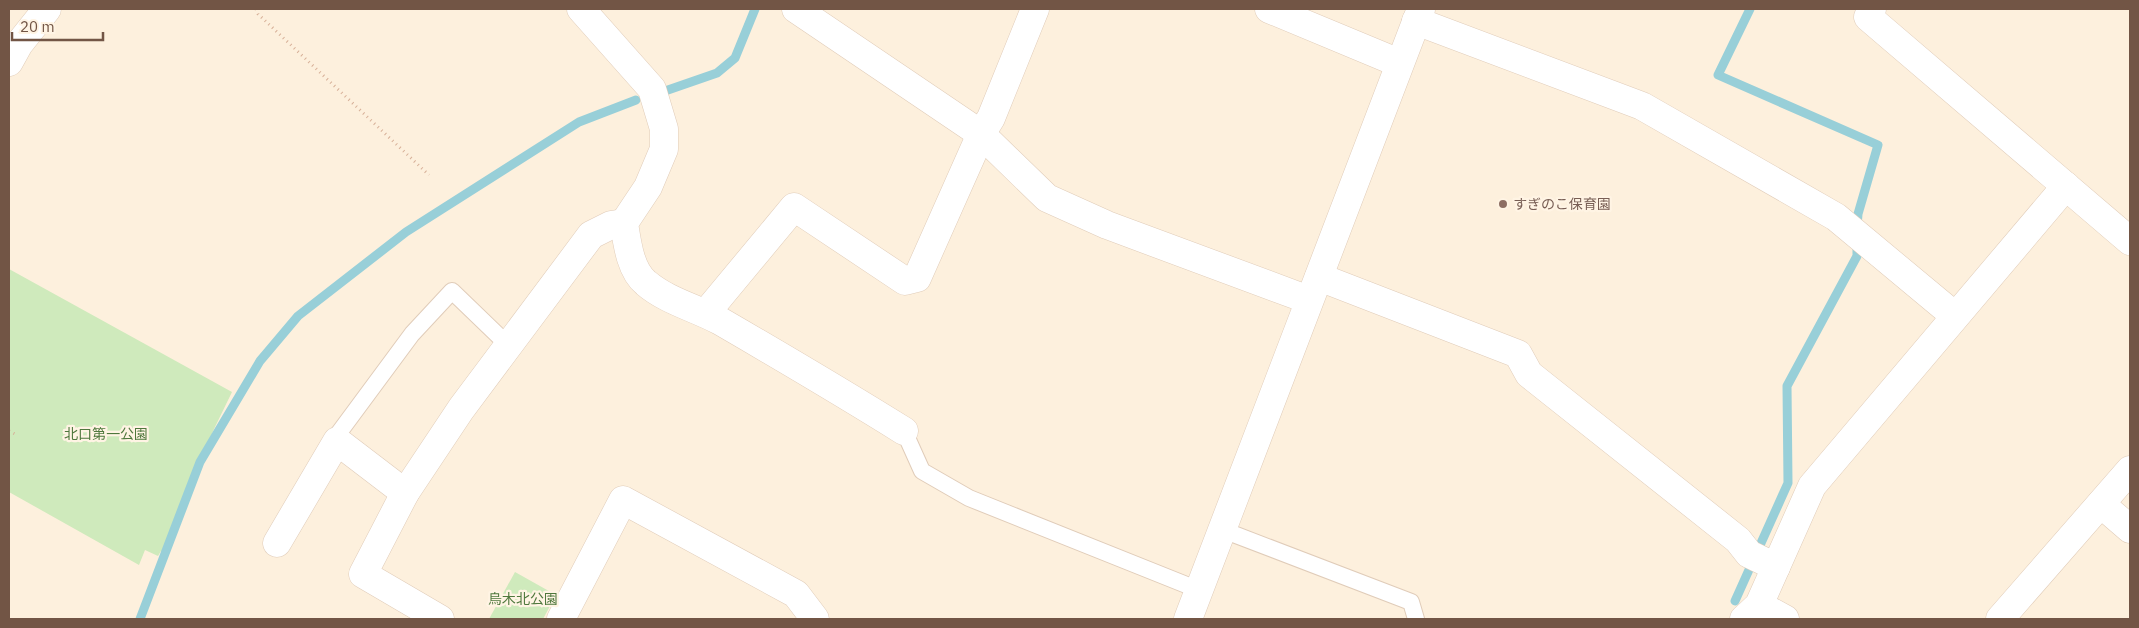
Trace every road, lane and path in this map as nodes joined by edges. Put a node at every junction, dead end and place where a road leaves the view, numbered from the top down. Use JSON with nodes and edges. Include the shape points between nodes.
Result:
{"nodes":[{"id":1,"x":47,"y":9,"type":"edge"},
{"id":2,"x":256,"y":9,"type":"edge"},
{"id":3,"x":796,"y":9,"type":"edge"},
{"id":4,"x":1035,"y":9,"type":"edge"},
{"id":5,"x":1269,"y":9,"type":"edge"},
{"id":6,"x":1872,"y":9,"type":"edge"},
{"id":7,"x":591,"y":12,"type":"edge"},
{"id":8,"x":1419,"y":15,"type":"edge"},
{"id":9,"x":9,"y":62,"type":"edge"},
{"id":10,"x":1399,"y":63,"type":"junction"},
{"id":11,"x":982,"y":134,"type":"junction"},
{"id":12,"x":429,"y":175,"type":"dead end"},
{"id":13,"x":2066,"y":186,"type":"junction"},
{"id":14,"x":624,"y":223,"type":"junction"},
{"id":15,"x":2130,"y":241,"type":"edge"},
{"id":16,"x":1314,"y":289,"type":"junction"},
{"id":17,"x":706,"y":314,"type":"junction"},
{"id":18,"x":1955,"y":316,"type":"junction"},
{"id":19,"x":508,"y":345,"type":"junction"},
{"id":20,"x":9,"y":431,"type":"edge"},
{"id":21,"x":904,"y":431,"type":"joint"},
{"id":22,"x":15,"y":434,"type":"dead end"},
{"id":23,"x":337,"y":441,"type":"junction"},
{"id":24,"x":2130,"y":470,"type":"edge"},
{"id":25,"x":405,"y":493,"type":"junction"},
{"id":26,"x":2101,"y":504,"type":"junction"},
{"id":27,"x":2130,"y":529,"type":"edge"},
{"id":28,"x":1223,"y":530,"type":"junction"},
{"id":29,"x":277,"y":543,"type":"dead end"},
{"id":30,"x":1764,"y":561,"type":"junction"},
{"id":31,"x":1199,"y":590,"type":"junction"},
{"id":32,"x":1751,"y":612,"type":"edge"},
{"id":33,"x":440,"y":619,"type":"edge"},
{"id":34,"x":561,"y":619,"type":"edge"},
{"id":35,"x":815,"y":619,"type":"edge"},
{"id":36,"x":1188,"y":619,"type":"edge"},
{"id":37,"x":1416,"y":619,"type":"edge"},
{"id":38,"x":1784,"y":619,"type":"edge"},
{"id":39,"x":2000,"y":619,"type":"edge"}],
"edges":[{"from":1,"to":9,"type":"street"},
{"from":2,"to":12,"type":"path"},
{"from":3,"to":11,"type":"street"},
{"from":4,"to":11,"type":"street"},
{"from":5,"to":10,"type":"street"},
{"from":6,"to":13,"type":"street","via":[[1868,17]]},
{"from":7,"to":14,"type":"street","via":[[652,89],[664,129],[664,149],[648,187]]},
{"from":8,"to":10,"type":"street"},
{"from":8,"to":18,"type":"street","via":[[1642,106],[1836,217]]},
{"from":10,"to":16,"type":"street"},
{"from":11,"to":16,"type":"street","via":[[1047,198],[1055,202],[1107,225]]},
{"from":11,"to":17,"type":"street","via":[[916,278],[905,281],[794,207]]},
{"from":13,"to":15,"type":"street"},
{"from":13,"to":18,"type":"street"},
{"from":14,"to":17,"type":"street","via":[[636,271],[645,282],[685,306]]},
{"from":14,"to":19,"type":"street","via":[[611,225],[591,235]]},
{"from":16,"to":28,"type":"street"},
{"from":16,"to":30,"type":"street","via":[[1518,354],[1528,374]]},
{"from":17,"to":21,"type":"street","via":[[804,369]]},
{"from":18,"to":30,"type":"street","via":[[1812,486]]},
{"from":19,"to":23,"type":"lane","via":[[452,291],[412,334],[338,434]]},
{"from":19,"to":25,"type":"street","via":[[460,409]]},
{"from":20,"to":22,"type":"path"},
{"from":21,"to":31,"type":"lane","via":[[922,470],[968,498]]},
{"from":23,"to":25,"type":"street"},
{"from":23,"to":29,"type":"street"},
{"from":24,"to":26,"type":"street"},
{"from":25,"to":33,"type":"street","via":[[363,574]]},
{"from":26,"to":27,"type":"street"},
{"from":26,"to":39,"type":"street"},
{"from":28,"to":31,"type":"street"},
{"from":28,"to":37,"type":"lane","via":[[1412,602]]},
{"from":30,"to":32,"type":"street"},
{"from":31,"to":36,"type":"street"},
{"from":32,"to":38,"type":"street"},
{"from":34,"to":35,"type":"street","via":[[623,500],[796,594]]}]}
